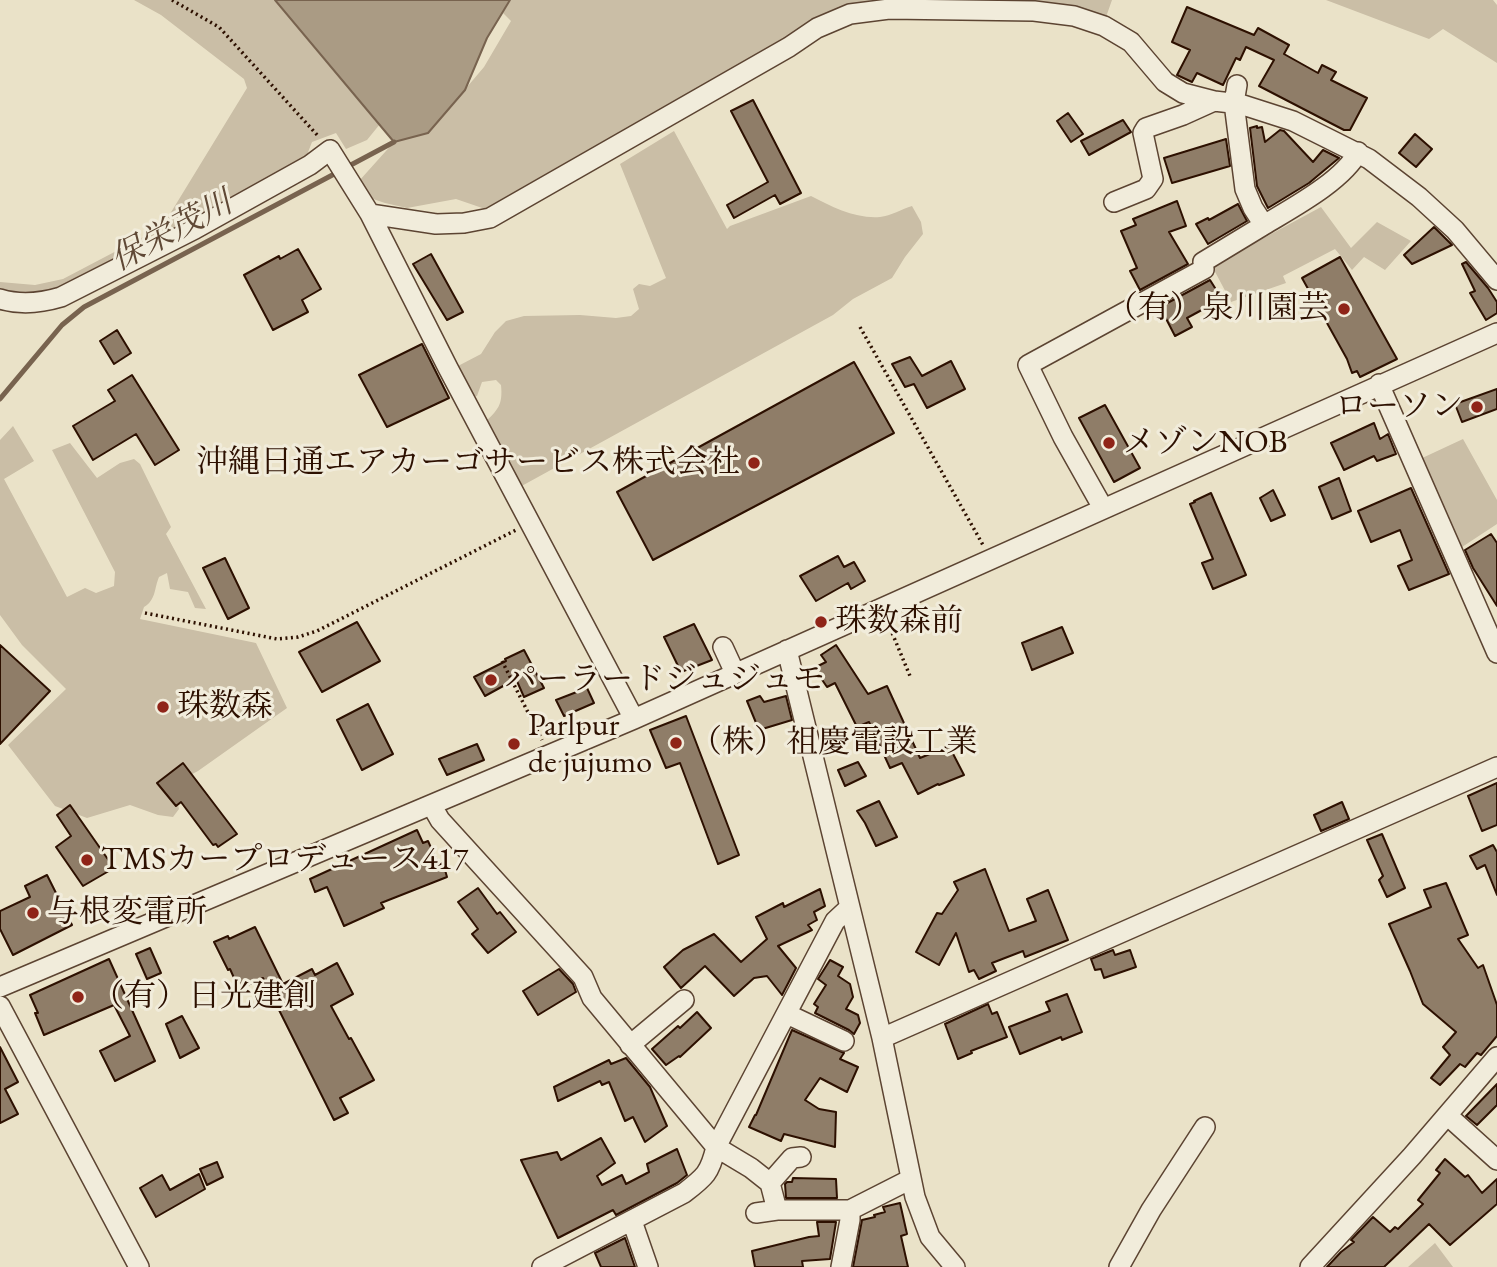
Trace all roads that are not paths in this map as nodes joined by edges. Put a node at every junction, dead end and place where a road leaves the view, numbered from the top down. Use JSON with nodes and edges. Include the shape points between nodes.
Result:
{"nodes":[{"id":1,"x":1228,"y":96,"type":"junction"},
{"id":2,"x":1358,"y":152,"type":"junction"},
{"id":3,"x":1114,"y":202,"type":"dead end"},
{"id":4,"x":370,"y":214,"type":"junction"},
{"id":5,"x":1264,"y":225,"type":"junction"},
{"id":6,"x":1497,"y":280,"type":"edge"},
{"id":7,"x":0,"y":299,"type":"edge"},
{"id":8,"x":1497,"y":333,"type":"edge"},
{"id":9,"x":1379,"y":384,"type":"junction"},
{"id":10,"x":1102,"y":508,"type":"junction"},
{"id":11,"x":723,"y":647,"type":"dead end"},
{"id":12,"x":787,"y":650,"type":"junction"},
{"id":13,"x":1497,"y":653,"type":"edge"},
{"id":14,"x":735,"y":673,"type":"junction"},
{"id":15,"x":634,"y":719,"type":"junction"},
{"id":16,"x":1497,"y":768,"type":"edge"},
{"id":17,"x":432,"y":806,"type":"junction"},
{"id":18,"x":850,"y":907,"type":"junction"},
{"id":19,"x":0,"y":988,"type":"edge"},
{"id":20,"x":684,"y":1000,"type":"dead end"},
{"id":21,"x":0,"y":1006,"type":"edge"},
{"id":22,"x":787,"y":1014,"type":"junction"},
{"id":23,"x":882,"y":1038,"type":"junction"},
{"id":24,"x":844,"y":1041,"type":"dead end"},
{"id":25,"x":630,"y":1045,"type":"junction"},
{"id":26,"x":1497,"y":1057,"type":"edge"},
{"id":27,"x":1447,"y":1115,"type":"junction"},
{"id":28,"x":1205,"y":1127,"type":"dead end"},
{"id":29,"x":716,"y":1147,"type":"junction"},
{"id":30,"x":801,"y":1157,"type":"dead end"},
{"id":31,"x":1497,"y":1160,"type":"edge"},
{"id":32,"x":911,"y":1180,"type":"junction"},
{"id":33,"x":770,"y":1182,"type":"junction"},
{"id":34,"x":777,"y":1210,"type":"junction"},
{"id":35,"x":850,"y":1210,"type":"junction"},
{"id":36,"x":756,"y":1213,"type":"dead end"},
{"id":37,"x":632,"y":1221,"type":"junction"},
{"id":38,"x":139,"y":1267,"type":"edge"},
{"id":39,"x":542,"y":1267,"type":"edge"},
{"id":40,"x":648,"y":1267,"type":"edge"},
{"id":41,"x":841,"y":1267,"type":"edge"},
{"id":42,"x":954,"y":1267,"type":"edge"},
{"id":43,"x":1119,"y":1267,"type":"edge"},
{"id":44,"x":1310,"y":1267,"type":"edge"}],
"edges":[{"from":1,"to":2,"type":"street"},
{"from":1,"to":3,"type":"street","via":[[1146,128],[1143,133],[1153,180],[1146,189]]},
{"from":1,"to":4,"type":"street","via":[[1183,93],[1165,82],[1130,42],[1104,26],[1074,16],[889,9],[850,14],[817,28],[490,218],[436,224]]},
{"from":1,"to":5,"type":"street","via":[[1245,189]]},
{"from":2,"to":5,"type":"street","via":[[1353,162],[1314,195]]},
{"from":2,"to":6,"type":"street","via":[[1419,197]]},
{"from":4,"to":7,"type":"street","via":[[330,150],[207,222],[61,297],[30,303]]},
{"from":4,"to":15,"type":"street"},
{"from":5,"to":10,"type":"street","via":[[1203,262],[1205,269],[1028,365]]},
{"from":8,"to":9,"type":"street"},
{"from":9,"to":10,"type":"street"},
{"from":9,"to":13,"type":"street"},
{"from":10,"to":12,"type":"street"},
{"from":11,"to":14,"type":"street"},
{"from":12,"to":14,"type":"street"},
{"from":12,"to":18,"type":"street"},
{"from":14,"to":15,"type":"street"},
{"from":15,"to":17,"type":"street"},
{"from":16,"to":23,"type":"street"},
{"from":17,"to":19,"type":"street"},
{"from":17,"to":25,"type":"street","via":[[583,977],[592,998]]},
{"from":18,"to":22,"type":"street","via":[[835,921]]},
{"from":18,"to":23,"type":"street"},
{"from":20,"to":25,"type":"street"},
{"from":21,"to":38,"type":"street"},
{"from":22,"to":24,"type":"street"},
{"from":22,"to":29,"type":"street"},
{"from":23,"to":32,"type":"street"},
{"from":25,"to":29,"type":"street"},
{"from":26,"to":27,"type":"street"},
{"from":27,"to":31,"type":"street"},
{"from":27,"to":44,"type":"street"},
{"from":28,"to":43,"type":"street"},
{"from":29,"to":33,"type":"street"},
{"from":29,"to":37,"type":"street","via":[[705,1178]]},
{"from":30,"to":33,"type":"street","via":[[792,1158]]},
{"from":32,"to":35,"type":"street"},
{"from":32,"to":42,"type":"street","via":[[930,1237]]},
{"from":33,"to":34,"type":"street"},
{"from":34,"to":35,"type":"street"},
{"from":34,"to":36,"type":"street"},
{"from":35,"to":41,"type":"street"},
{"from":37,"to":39,"type":"street"},
{"from":37,"to":40,"type":"street"}]}
